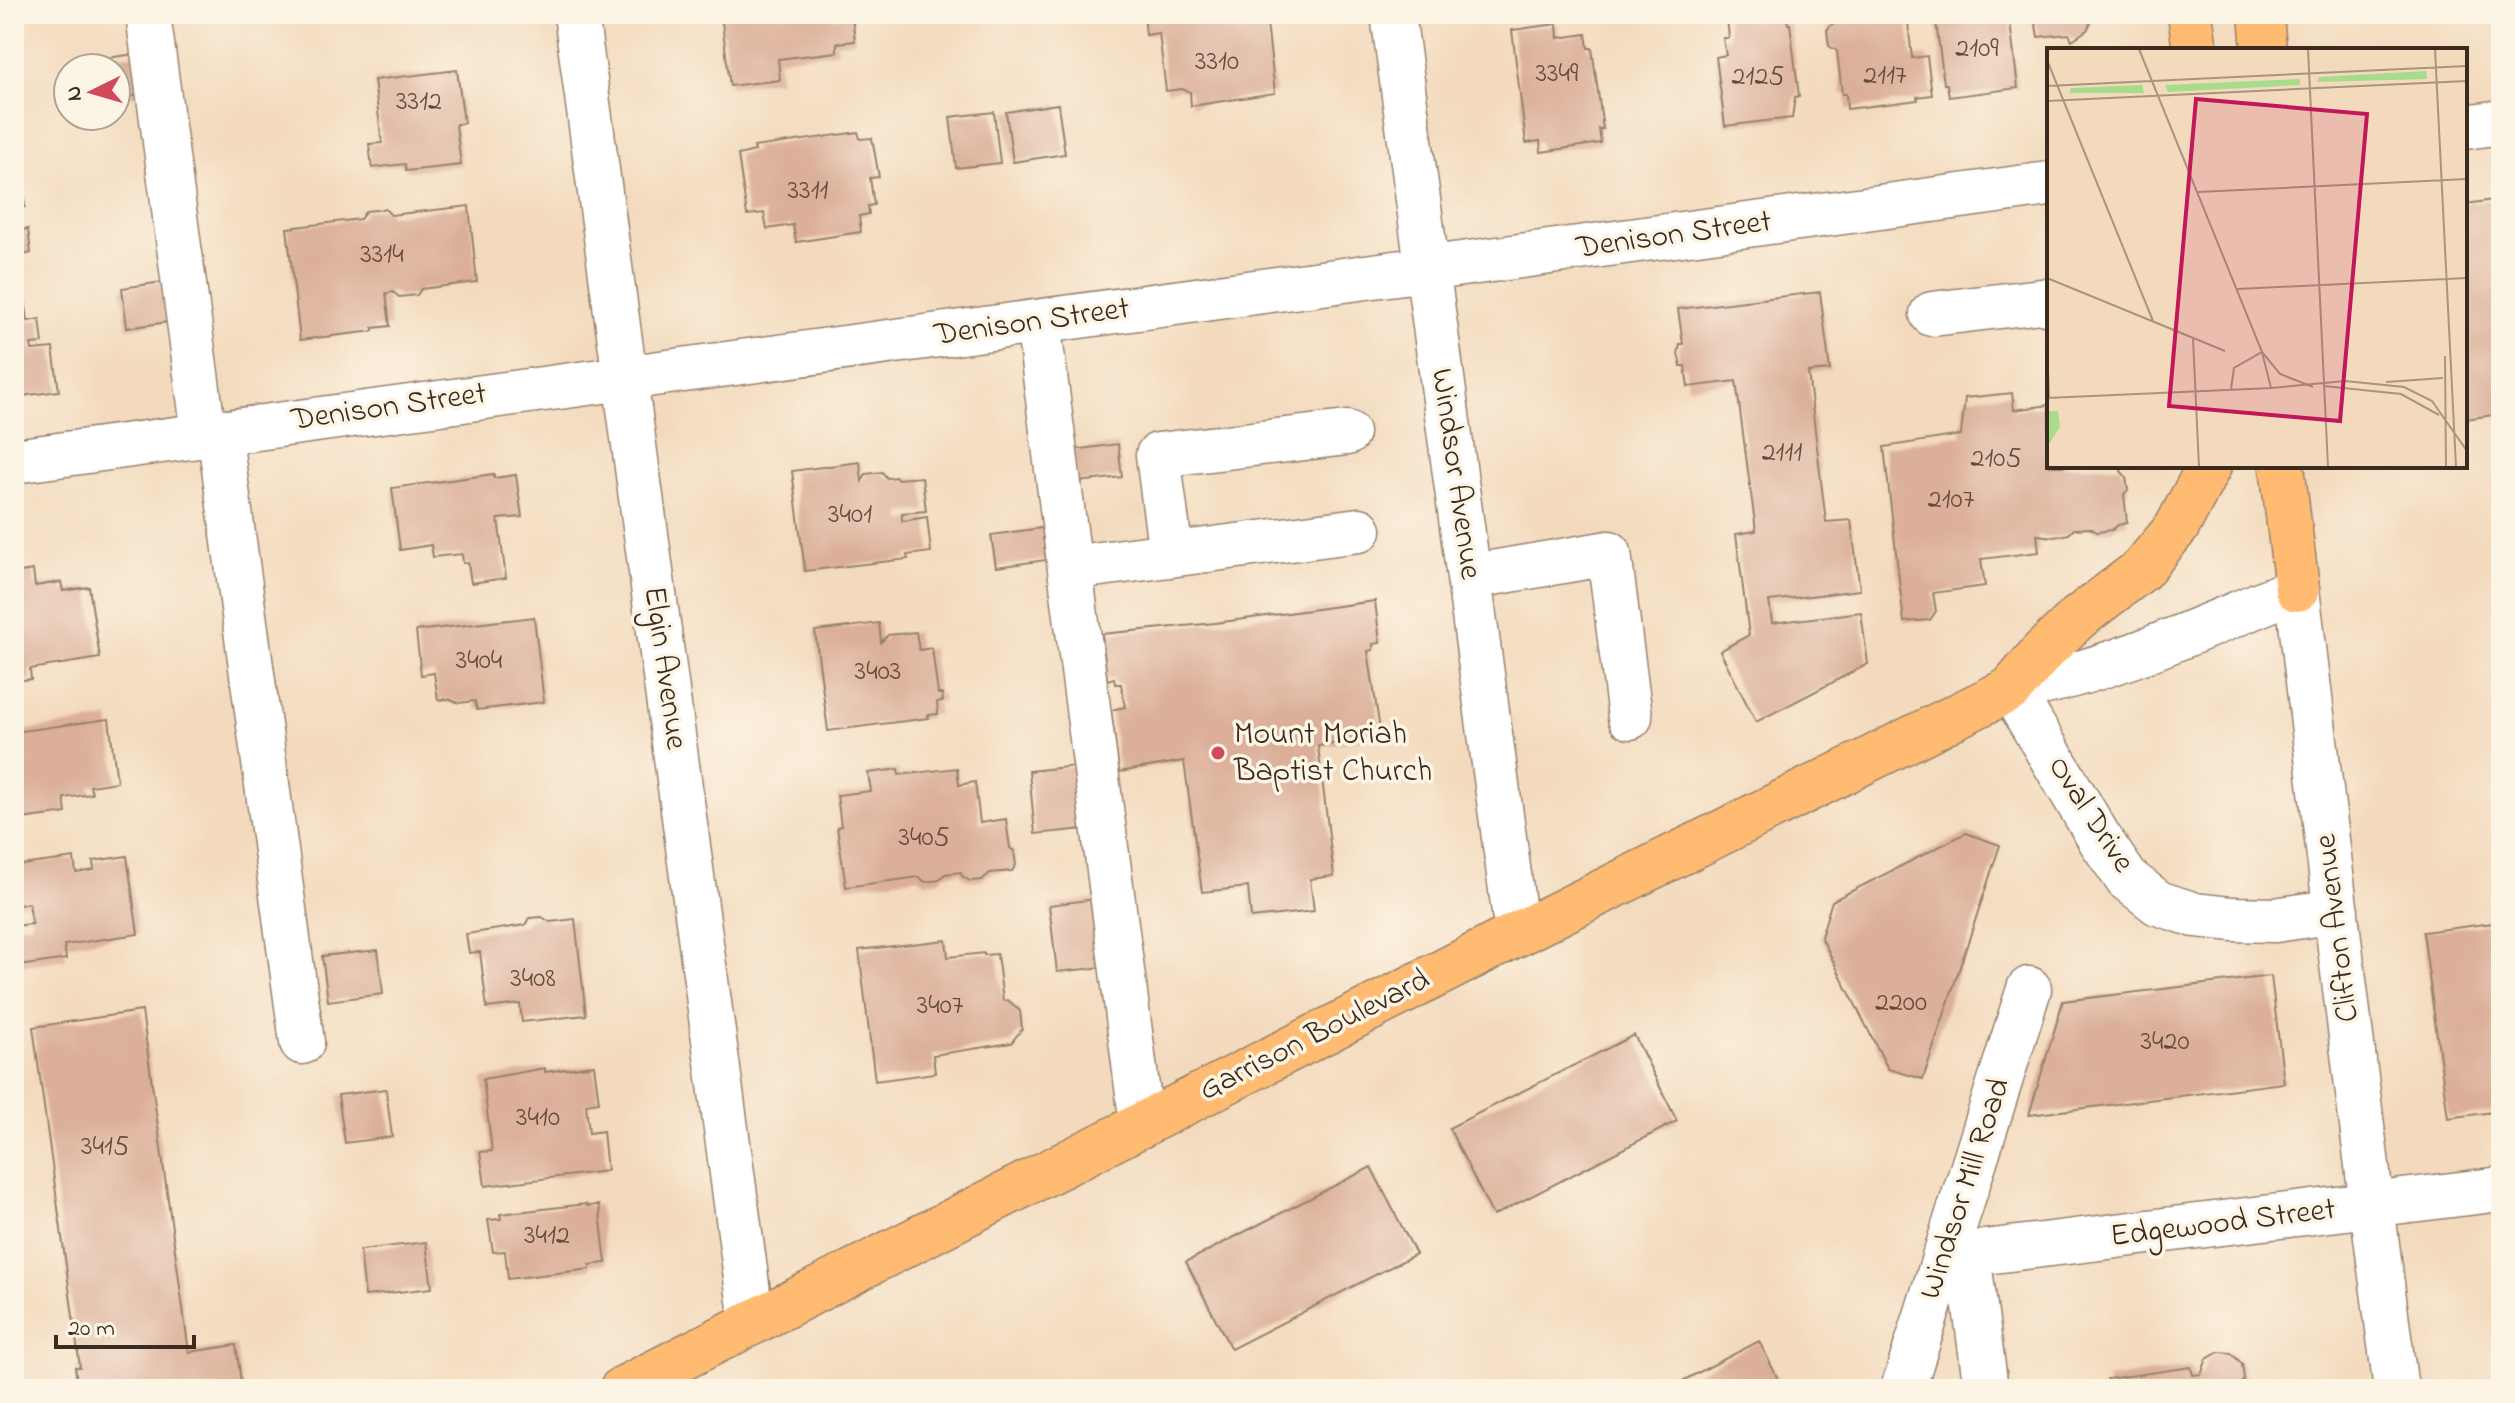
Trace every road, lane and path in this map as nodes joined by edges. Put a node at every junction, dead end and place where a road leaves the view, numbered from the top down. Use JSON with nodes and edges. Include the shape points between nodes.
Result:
{"nodes":[{"id":1,"x":148,"y":14,"type":"edge"},
{"id":2,"x":576,"y":14,"type":"edge"},
{"id":3,"x":1393,"y":14,"type":"edge"},
{"id":4,"x":2190,"y":14,"type":"edge"},
{"id":5,"x":2261,"y":14,"type":"edge"},
{"id":6,"x":2195,"y":48,"type":"edge"},
{"id":7,"x":2264,"y":48,"type":"edge"},
{"id":8,"x":2501,"y":122,"type":"edge"},
{"id":9,"x":2467,"y":127,"type":"edge"},
{"id":10,"x":2047,"y":184,"type":"edge"},
{"id":11,"x":1428,"y":269,"type":"junction"},
{"id":12,"x":2047,"y":303,"type":"edge"},
{"id":13,"x":1932,"y":314,"type":"dead end"},
{"id":14,"x":1038,"y":322,"type":"junction"},
{"id":15,"x":625,"y":377,"type":"junction"},
{"id":16,"x":212,"y":432,"type":"junction"},
{"id":17,"x":1347,"y":433,"type":"dead end"},
{"id":18,"x":14,"y":461,"type":"edge"},
{"id":19,"x":2208,"y":468,"type":"edge"},
{"id":20,"x":2282,"y":468,"type":"edge"},
{"id":21,"x":1359,"y":530,"type":"dead end"},
{"id":22,"x":1171,"y":555,"type":"junction"},
{"id":23,"x":1070,"y":568,"type":"junction"},
{"id":24,"x":1469,"y":577,"type":"junction"},
{"id":25,"x":2297,"y":589,"type":"junction"},
{"id":26,"x":2011,"y":689,"type":"junction"},
{"id":27,"x":1630,"y":717,"type":"dead end"},
{"id":28,"x":2336,"y":911,"type":"junction"},
{"id":29,"x":1517,"y":934,"type":"junction"},
{"id":30,"x":2029,"y":989,"type":"dead end"},
{"id":31,"x":302,"y":1042,"type":"dead end"},
{"id":32,"x":1142,"y":1125,"type":"junction"},
{"id":33,"x":2501,"y":1189,"type":"edge"},
{"id":34,"x":2371,"y":1206,"type":"junction"},
{"id":35,"x":1956,"y":1256,"type":"junction"},
{"id":36,"x":752,"y":1322,"type":"junction"},
{"id":37,"x":622,"y":1389,"type":"edge"},
{"id":38,"x":1903,"y":1389,"type":"edge"},
{"id":39,"x":1986,"y":1389,"type":"edge"},
{"id":40,"x":2396,"y":1389,"type":"edge"}],
"edges":[{"from":1,"to":16,"type":"street"},
{"from":2,"to":15,"type":"street","name":"Elgin Avenue"},
{"from":3,"to":11,"type":"street","name":"Windsor Avenue"},
{"from":4,"to":6,"type":"main road"},
{"from":5,"to":7,"type":"main road"},
{"from":8,"to":9,"type":"street"},
{"from":10,"to":11,"type":"street","name":"Denison Street"},
{"from":11,"to":14,"type":"street","name":"Denison Street"},
{"from":11,"to":24,"type":"street","name":"Windsor Avenue"},
{"from":12,"to":13,"type":"street"},
{"from":14,"to":15,"type":"street","name":"Denison Street"},
{"from":14,"to":23,"type":"street"},
{"from":15,"to":16,"type":"street","name":"Denison Street"},
{"from":15,"to":36,"type":"street","name":"Elgin Avenue"},
{"from":16,"to":18,"type":"street","name":"Denison Street"},
{"from":16,"to":31,"type":"street"},
{"from":17,"to":22,"type":"street","via":[[1158,455]]},
{"from":19,"to":26,"type":"main road","name":"Garrison Boulevard","via":[[2177,527],[2141,570],[2069,626]]},
{"from":20,"to":25,"type":"main road","name":"Clifton Avenue"},
{"from":21,"to":22,"type":"street"},
{"from":22,"to":23,"type":"street"},
{"from":23,"to":32,"type":"street"},
{"from":24,"to":27,"type":"street","via":[[1609,553]]},
{"from":24,"to":29,"type":"street","name":"Windsor Avenue"},
{"from":25,"to":26,"type":"street","name":"Garrison Boulevard","via":[[2097,668]]},
{"from":25,"to":28,"type":"street","name":"Clifton Avenue"},
{"from":26,"to":28,"type":"street","name":"Oval Drive","via":[[2127,879],[2158,903],[2232,919],[2275,920]]},
{"from":26,"to":29,"type":"main road","name":"Garrison Boulevard"},
{"from":28,"to":34,"type":"street","name":"Clifton Avenue"},
{"from":29,"to":32,"type":"main road","name":"Garrison Boulevard"},
{"from":30,"to":35,"type":"street","name":"Windsor Mill Road"},
{"from":32,"to":36,"type":"main road","name":"Garrison Boulevard"},
{"from":33,"to":34,"type":"street","name":"Edgewood Street"},
{"from":34,"to":35,"type":"street","name":"Edgewood Street"},
{"from":34,"to":40,"type":"street","name":"Clifton Avenue"},
{"from":35,"to":38,"type":"street","name":"Windsor Mill Road"},
{"from":35,"to":39,"type":"street"},
{"from":36,"to":37,"type":"main road","name":"Garrison Boulevard"}]}
